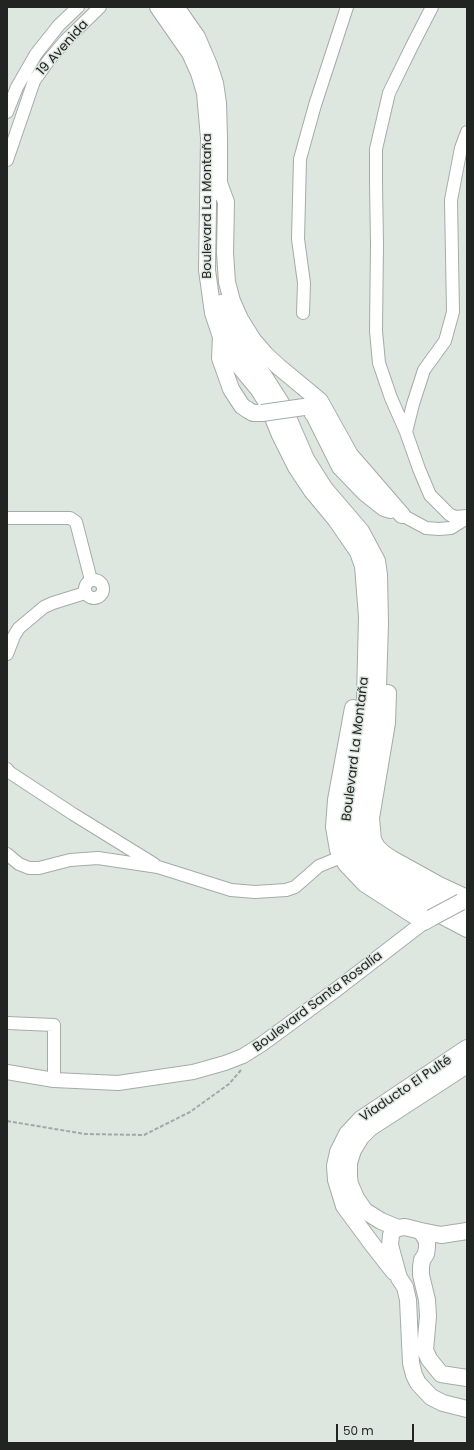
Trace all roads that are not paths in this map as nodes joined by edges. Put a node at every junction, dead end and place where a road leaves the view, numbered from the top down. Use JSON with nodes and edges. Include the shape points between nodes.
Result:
{"nodes":[{"id":1,"x":78,"y":7,"type":"edge"},
{"id":2,"x":100,"y":7,"type":"edge"},
{"id":3,"x":347,"y":7,"type":"edge"},
{"id":4,"x":432,"y":7,"type":"edge"},
{"id":5,"x":170,"y":11,"type":"edge"},
{"id":6,"x":190,"y":40,"type":"junction"},
{"id":7,"x":7,"y":112,"type":"edge"},
{"id":8,"x":467,"y":132,"type":"edge"},
{"id":9,"x":7,"y":160,"type":"edge"},
{"id":10,"x":219,"y":183,"type":"junction"},
{"id":11,"x":303,"y":313,"type":"dead end"},
{"id":12,"x":221,"y":337,"type":"junction"},
{"id":13,"x":406,"y":432,"type":"junction"},
{"id":14,"x":402,"y":514,"type":"junction"},
{"id":15,"x":467,"y":517,"type":"edge"},
{"id":16,"x":7,"y":518,"type":"edge"},
{"id":17,"x":91,"y":580,"type":"junction"},
{"id":18,"x":85,"y":593,"type":"junction"},
{"id":19,"x":7,"y":654,"type":"edge"},
{"id":20,"x":379,"y":658,"type":"junction"},
{"id":21,"x":366,"y":671,"type":"junction"},
{"id":22,"x":7,"y":769,"type":"edge"},
{"id":23,"x":7,"y":854,"type":"edge"},
{"id":24,"x":341,"y":857,"type":"junction"},
{"id":25,"x":158,"y":867,"type":"junction"},
{"id":26,"x":466,"y":903,"type":"edge"},
{"id":27,"x":430,"y":911,"type":"junction"},
{"id":28,"x":467,"y":929,"type":"edge"},
{"id":29,"x":7,"y":1023,"type":"edge"},
{"id":30,"x":467,"y":1048,"type":"edge"},
{"id":31,"x":467,"y":1065,"type":"edge"},
{"id":32,"x":7,"y":1072,"type":"edge"},
{"id":33,"x":54,"y":1080,"type":"junction"},
{"id":34,"x":398,"y":1228,"type":"junction"},
{"id":35,"x":421,"y":1231,"type":"junction"},
{"id":36,"x":463,"y":1231,"type":"edge"},
{"id":37,"x":426,"y":1254,"type":"junction"},
{"id":38,"x":399,"y":1278,"type":"junction"},
{"id":39,"x":466,"y":1378,"type":"edge"},
{"id":40,"x":464,"y":1407,"type":"edge"}],
"edges":[{"from":1,"to":7,"type":"street","name":"19 Avenida","via":[[36,54],[17,87]]},
{"from":2,"to":9,"type":"street","name":"19 Avenida","via":[[66,40],[34,81]]},
{"from":3,"to":11,"type":"street","via":[[300,159],[298,239],[304,283]]},
{"from":4,"to":13,"type":"street","via":[[389,93],[376,149],[376,331],[379,363]]},
{"from":5,"to":6,"type":"main road","name":"Boulevard La Montaña"},
{"from":6,"to":10,"type":"main road","name":"Boulevard La Montaña","via":[[209,65],[216,93]]},
{"from":6,"to":12,"type":"main road","name":"Boulevard La Montaña","via":[[206,103],[209,138],[207,270],[213,313]]},
{"from":8,"to":13,"type":"street","via":[[461,148],[451,200],[453,312],[445,341],[424,370]]},
{"from":10,"to":14,"type":"main road","via":[[226,202],[225,253],[228,282],[232,301],[240,319],[253,340],[266,354],[320,401],[350,455]]},
{"from":10,"to":20,"type":"main road","name":"Boulevard La Montaña","via":[[218,282],[224,314],[235,337],[283,406],[306,459],[325,489],[361,531],[375,557],[379,575]]},
{"from":12,"to":14,"type":"main road","bridge":true,"via":[[220,358],[232,389],[242,406],[253,413],[309,408],[336,460],[348,476],[384,508]]},
{"from":12,"to":21,"type":"main road","name":"Boulevard La Montaña","via":[[267,403],[296,467],[358,552],[366,585]]},
{"from":13,"to":15,"type":"street","via":[[430,495],[450,515]]},
{"from":14,"to":15,"type":"street","via":[[426,528],[439,529],[451,528]]},
{"from":16,"to":17,"type":"street","via":[[70,518],[76,522]]},
{"from":17,"to":18,"type":"street","via":[[86,584]]},
{"from":17,"to":18,"type":"street","via":[[99,581],[103,587],[102,593],[92,598]]},
{"from":18,"to":19,"type":"street","via":[[44,607],[19,628]]},
{"from":20,"to":26,"type":"main road","via":[[387,670],[388,706],[385,738],[370,818],[373,840],[383,853]]},
{"from":20,"to":27,"type":"main road","name":"Boulevard La Montaña","via":[[377,711],[360,814],[360,837],[371,858]]},
{"from":21,"to":24,"type":"main road","via":[[357,687],[336,800],[334,827]]},
{"from":21,"to":27,"type":"main road","name":"Boulevard La Montaña","via":[[358,752],[345,823],[348,843],[356,858],[374,878]]},
{"from":22,"to":25,"type":"street"},
{"from":23,"to":25,"type":"street","via":[[29,868],[70,860],[98,858]]},
{"from":24,"to":25,"type":"street","via":[[319,866],[295,887],[255,892],[231,890]]},
{"from":24,"to":27,"type":"main road","via":[[365,884]]},
{"from":26,"to":27,"type":"main road","bridge":true},
{"from":26,"to":27,"type":"main road"},
{"from":27,"to":28,"type":"main road"},
{"from":27,"to":33,"type":"street","name":"Boulevard Santa Rosalía","via":[[337,989],[244,1056],[193,1072],[118,1083]]},
{"from":29,"to":33,"type":"street","via":[[54,1025]]},
{"from":30,"to":38,"type":"main road","name":"Viaducto El Pulté","via":[[360,1119],[347,1134],[338,1152],[336,1180],[344,1206]]},
{"from":31,"to":34,"type":"main road","name":"Viaducto El Pulté","via":[[370,1128],[353,1150],[349,1163],[349,1177],[356,1198],[370,1214]]},
{"from":32,"to":33,"type":"street","name":"Boulevard Santa Rosalía"},
{"from":34,"to":35,"type":"main road","name":"Viaducto El Pulté"},
{"from":34,"to":38,"type":"main road","via":[[391,1235],[390,1245]]},
{"from":35,"to":36,"type":"main road","name":"Viaducto El Pulté","via":[[440,1235]]},
{"from":35,"to":37,"type":"main road","via":[[426,1241]]},
{"from":36,"to":37,"type":"main road"},
{"from":37,"to":39,"type":"main road","via":[[422,1260],[421,1275],[427,1300],[426,1350],[429,1359],[441,1374]]},
{"from":38,"to":40,"type":"main road","via":[[405,1287],[408,1300],[412,1369],[418,1383],[436,1400]]}]}
